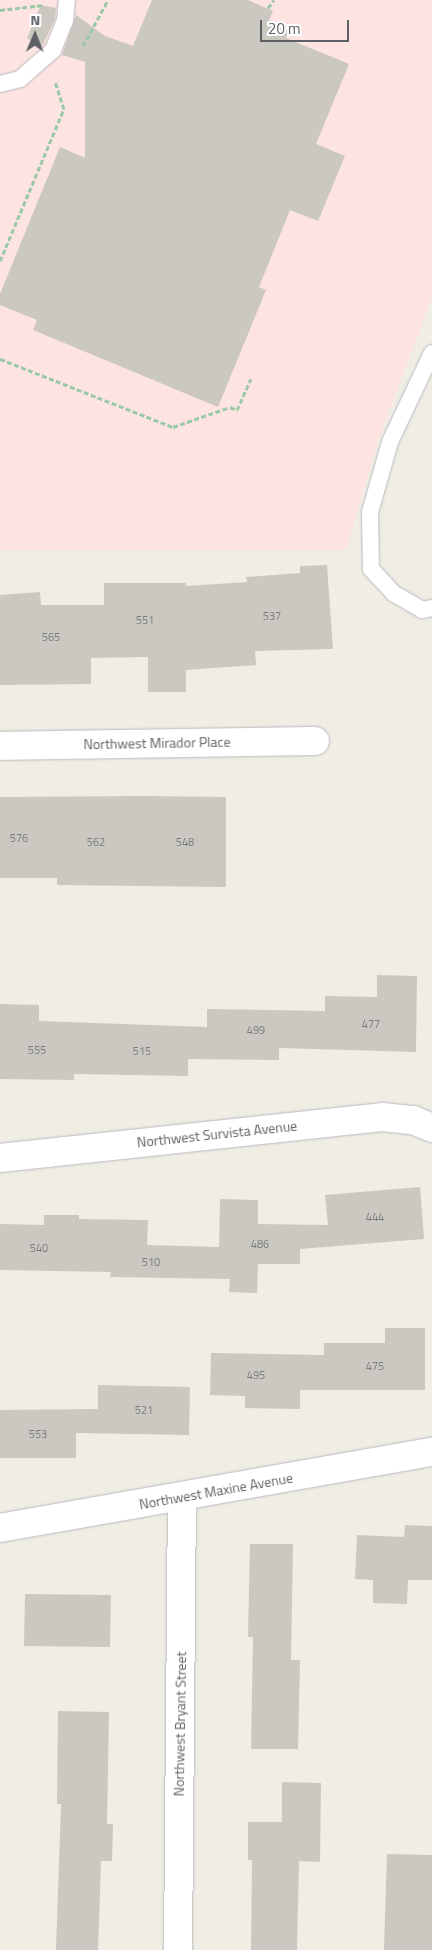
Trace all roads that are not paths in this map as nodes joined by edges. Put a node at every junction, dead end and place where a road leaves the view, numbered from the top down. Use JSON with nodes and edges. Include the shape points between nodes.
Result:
{"nodes":[{"id":1,"x":60,"y":2,"type":"edge"},
{"id":2,"x":0,"y":84,"type":"edge"},
{"id":3,"x":432,"y":353,"type":"edge"},
{"id":4,"x":432,"y":608,"type":"edge"},
{"id":5,"x":315,"y":741,"type":"dead end"},
{"id":6,"x":0,"y":746,"type":"edge"},
{"id":7,"x":432,"y":1128,"type":"edge"},
{"id":8,"x":0,"y":1158,"type":"edge"},
{"id":9,"x":432,"y":1452,"type":"edge"},
{"id":10,"x":182,"y":1498,"type":"junction"},
{"id":11,"x":0,"y":1528,"type":"edge"},
{"id":12,"x":178,"y":1950,"type":"edge"}],
"edges":[{"from":1,"to":2,"type":"lane","via":[[65,21],[53,50],[20,79]]},
{"from":3,"to":4,"type":"lane","via":[[390,442],[370,512],[371,569],[394,593],[422,610]]},
{"from":5,"to":6,"type":"street","name":"Northwest Mirador Place"},
{"from":7,"to":8,"type":"street","name":"Northwest Survista Avenue","via":[[413,1120],[382,1117]]},
{"from":9,"to":10,"type":"street","name":"Northwest Maxine Avenue"},
{"from":10,"to":11,"type":"street","name":"Northwest Maxine Avenue"},
{"from":10,"to":12,"type":"street","name":"Northwest Bryant Street"}]}
